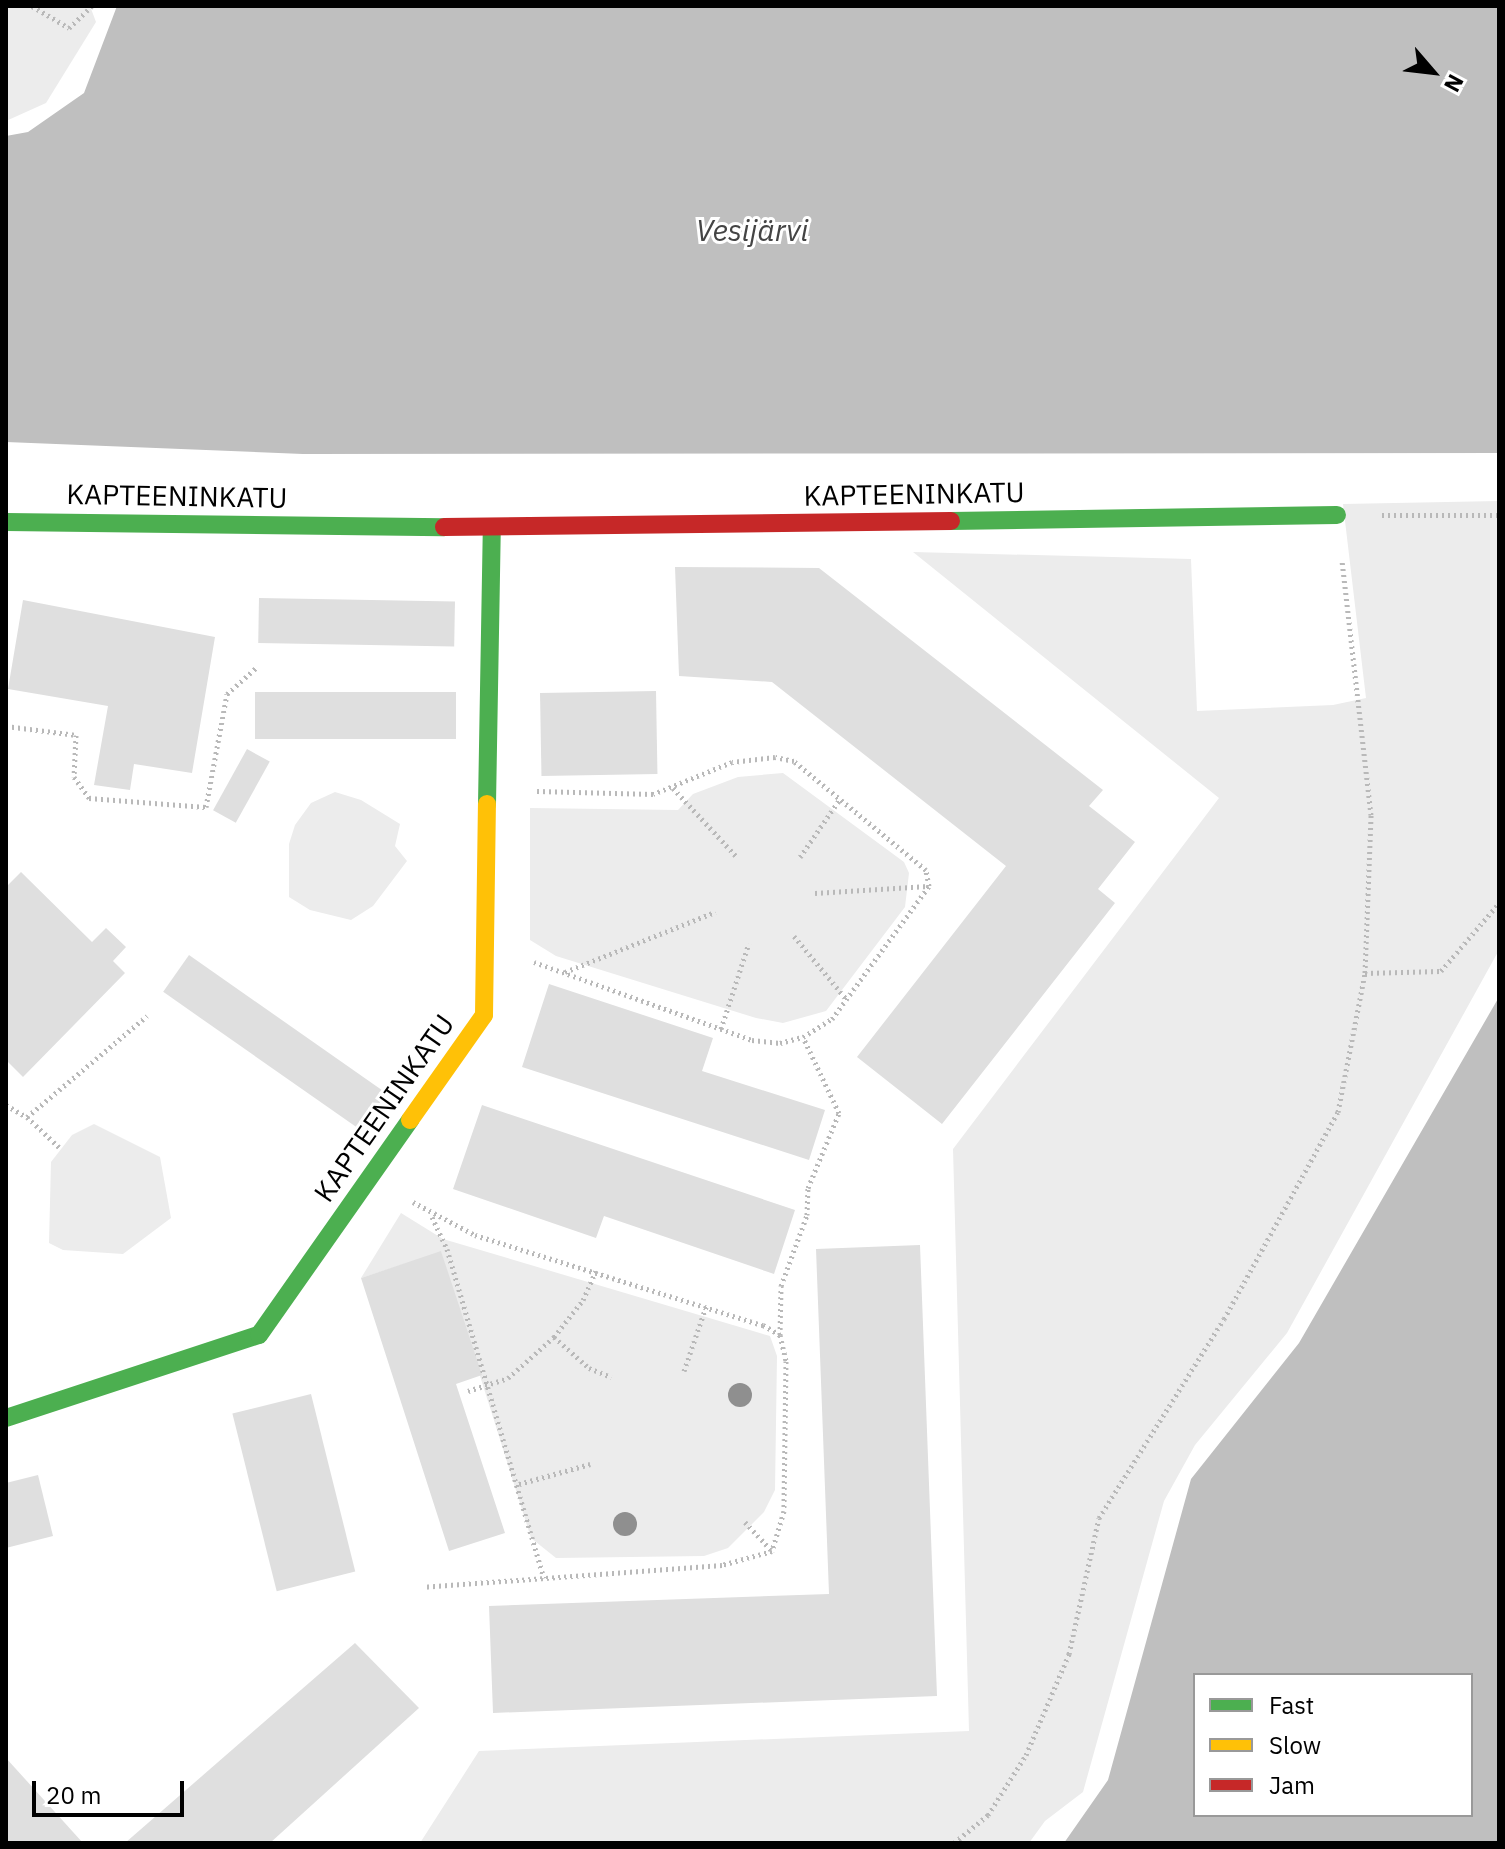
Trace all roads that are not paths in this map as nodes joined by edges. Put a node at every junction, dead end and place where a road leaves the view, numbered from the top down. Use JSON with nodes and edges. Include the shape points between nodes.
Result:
{"nodes":[{"id":1,"x":1337,"y":515,"type":"road end"},
{"id":2,"x":6,"y":522,"type":"edge"},
{"id":3,"x":492,"y":528,"type":"junction"},
{"id":4,"x":6,"y":1418,"type":"edge"}],
"edges":[{"from":1,"to":3,"type":"street","name":"KAPTEENINKATU"},
{"from":2,"to":3,"type":"street","name":"KAPTEENINKATU"},
{"from":3,"to":4,"type":"street","name":"KAPTEENINKATU","via":[[484,1015],[259,1335]]}]}
